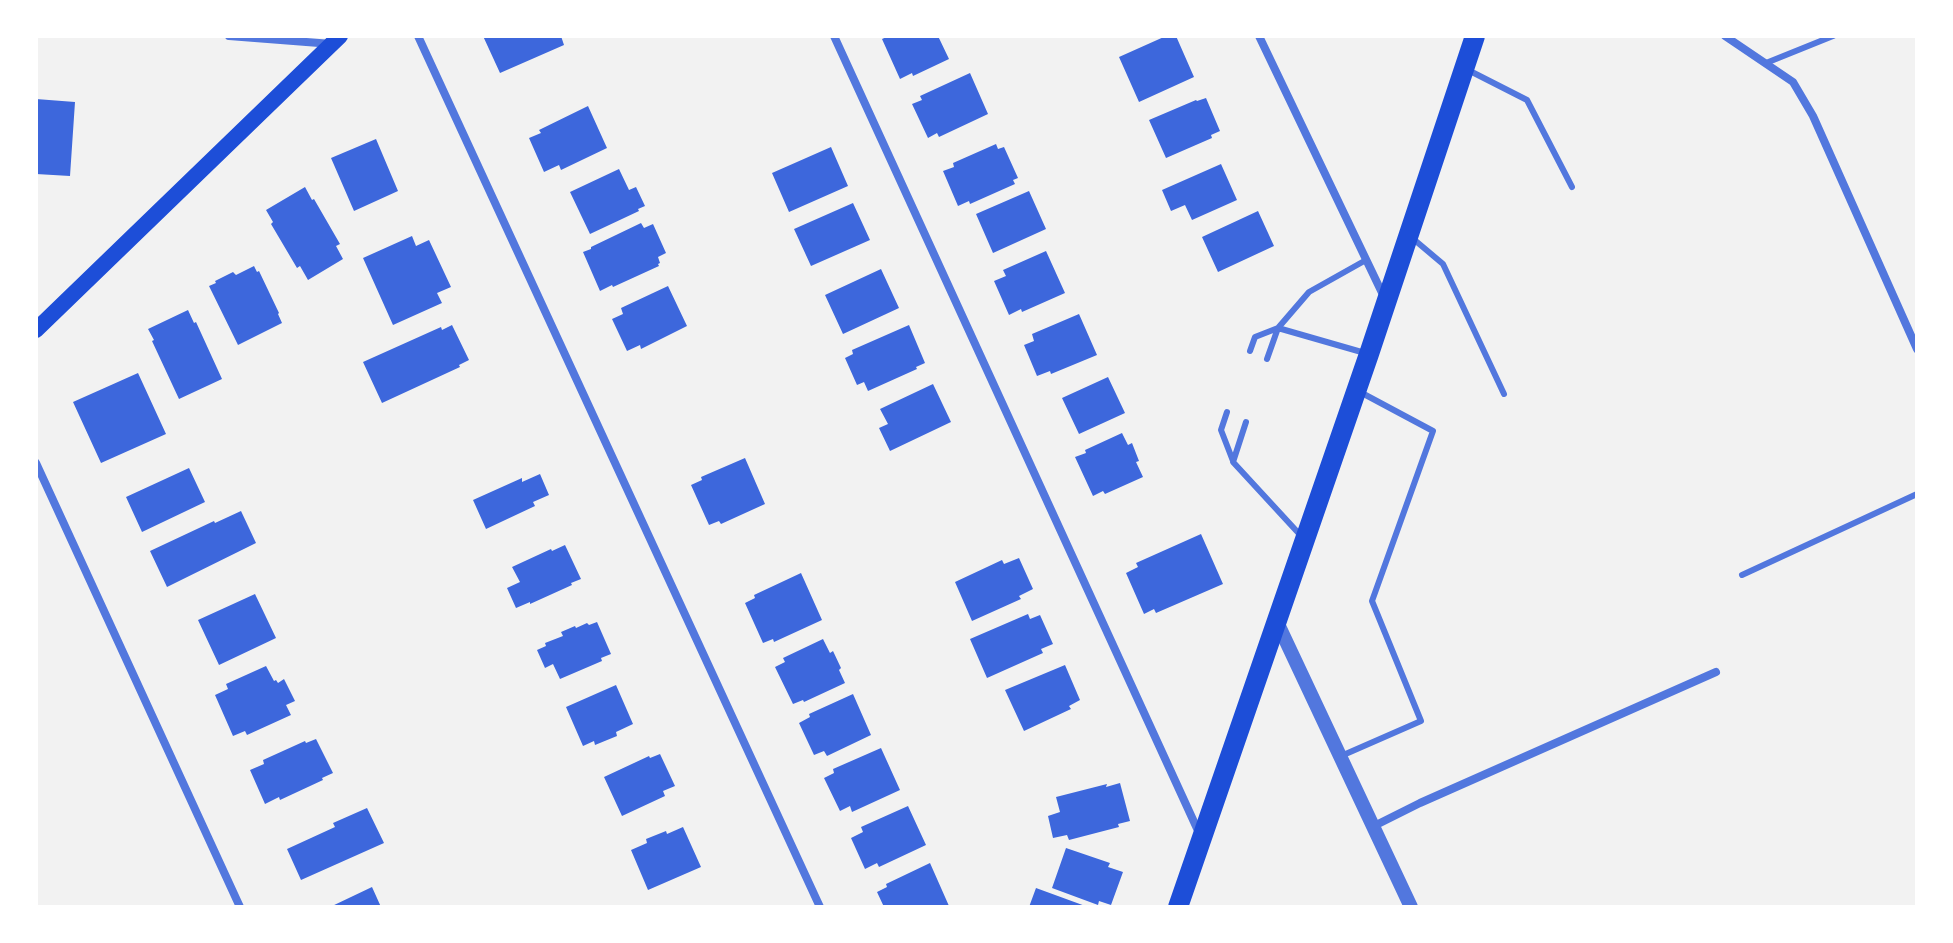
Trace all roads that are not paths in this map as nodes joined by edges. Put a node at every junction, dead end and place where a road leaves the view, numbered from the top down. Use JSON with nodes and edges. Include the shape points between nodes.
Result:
{"nodes":[{"id":1,"x":229,"y":36,"type":"edge"},
{"id":2,"x":418,"y":36,"type":"edge"},
{"id":3,"x":834,"y":36,"type":"edge"},
{"id":4,"x":1259,"y":36,"type":"edge"},
{"id":5,"x":1475,"y":36,"type":"edge"},
{"id":6,"x":1725,"y":36,"type":"edge"},
{"id":7,"x":1833,"y":36,"type":"edge"},
{"id":8,"x":336,"y":40,"type":"edge"},
{"id":9,"x":1766,"y":63,"type":"junction"},
{"id":10,"x":1464,"y":68,"type":"junction"},
{"id":11,"x":1572,"y":187,"type":"dead end"},
{"id":12,"x":1408,"y":234,"type":"junction"},
{"id":13,"x":1366,"y":260,"type":"junction"},
{"id":14,"x":1386,"y":302,"type":"junction"},
{"id":15,"x":1278,"y":328,"type":"junction"},
{"id":16,"x":36,"y":330,"type":"edge"},
{"id":17,"x":1917,"y":349,"type":"edge"},
{"id":18,"x":1250,"y":351,"type":"dead end"},
{"id":19,"x":1369,"y":354,"type":"junction"},
{"id":20,"x":1267,"y":359,"type":"dead end"},
{"id":21,"x":1356,"y":389,"type":"junction"},
{"id":22,"x":1504,"y":394,"type":"dead end"},
{"id":23,"x":1227,"y":412,"type":"dead end"},
{"id":24,"x":1246,"y":422,"type":"dead end"},
{"id":25,"x":1233,"y":462,"type":"junction"},
{"id":26,"x":36,"y":463,"type":"edge"},
{"id":27,"x":1917,"y":494,"type":"edge"},
{"id":28,"x":1305,"y":540,"type":"junction"},
{"id":29,"x":1742,"y":575,"type":"dead end"},
{"id":30,"x":1277,"y":622,"type":"junction"},
{"id":31,"x":1716,"y":672,"type":"dead end"},
{"id":32,"x":1341,"y":756,"type":"junction"},
{"id":33,"x":1374,"y":826,"type":"junction"},
{"id":34,"x":1202,"y":838,"type":"junction"},
{"id":35,"x":240,"y":907,"type":"edge"},
{"id":36,"x":820,"y":907,"type":"edge"},
{"id":37,"x":1178,"y":907,"type":"edge"},
{"id":38,"x":1411,"y":907,"type":"edge"}],
"edges":[{"from":1,"to":8,"type":"street"},
{"from":2,"to":36,"type":"street"},
{"from":3,"to":34,"type":"street"},
{"from":4,"to":13,"type":"street"},
{"from":5,"to":10,"type":"main road"},
{"from":6,"to":9,"type":"street"},
{"from":7,"to":9,"type":"lane"},
{"from":8,"to":16,"type":"main road"},
{"from":9,"to":17,"type":"street","via":[[1793,82],[1813,116]]},
{"from":10,"to":11,"type":"lane","via":[[1527,100]]},
{"from":10,"to":12,"type":"main road"},
{"from":12,"to":14,"type":"main road"},
{"from":12,"to":22,"type":"lane","via":[[1443,264]]},
{"from":13,"to":14,"type":"street"},
{"from":13,"to":15,"type":"lane","via":[[1309,292]]},
{"from":14,"to":19,"type":"main road"},
{"from":15,"to":18,"type":"lane","via":[[1255,337]]},
{"from":15,"to":19,"type":"lane"},
{"from":15,"to":20,"type":"lane"},
{"from":19,"to":21,"type":"main road"},
{"from":21,"to":28,"type":"main road"},
{"from":21,"to":32,"type":"lane","via":[[1433,431],[1372,601],[1421,721]]},
{"from":23,"to":25,"type":"lane","via":[[1221,430]]},
{"from":24,"to":25,"type":"lane"},
{"from":25,"to":28,"type":"lane"},
{"from":26,"to":35,"type":"street"},
{"from":27,"to":29,"type":"lane"},
{"from":28,"to":30,"type":"main road"},
{"from":30,"to":32,"type":"street"},
{"from":30,"to":34,"type":"main road"},
{"from":31,"to":33,"type":"street"},
{"from":32,"to":33,"type":"street"},
{"from":33,"to":38,"type":"street"},
{"from":34,"to":37,"type":"main road"}]}
